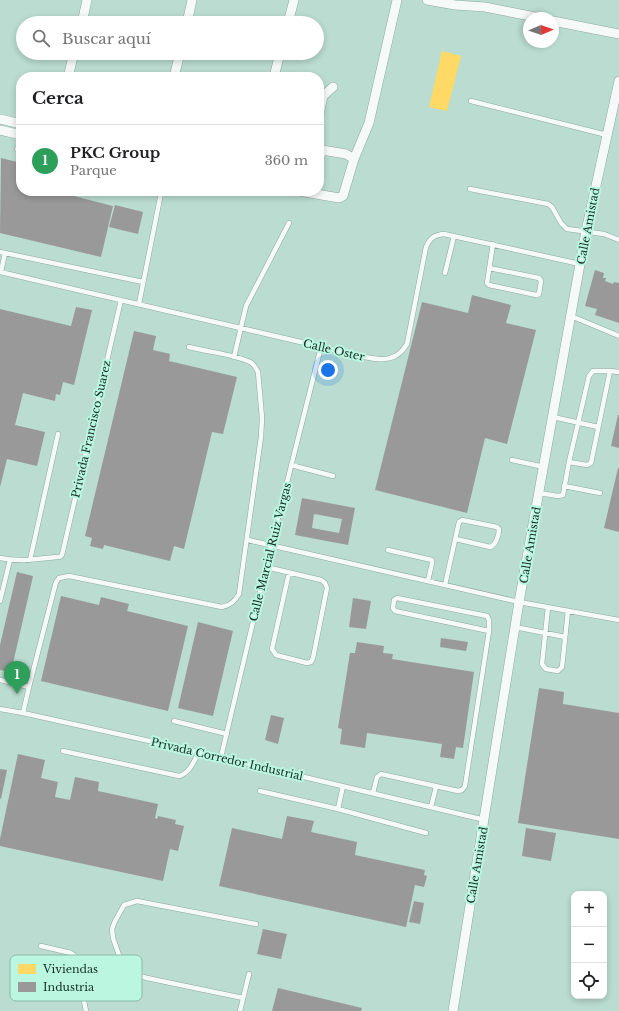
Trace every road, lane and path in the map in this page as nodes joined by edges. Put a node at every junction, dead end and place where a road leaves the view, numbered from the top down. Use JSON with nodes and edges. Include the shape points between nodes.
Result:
{"nodes":[{"id":1,"x":87,"y":0,"type":"edge"},
{"id":2,"x":192,"y":0,"type":"edge"},
{"id":3,"x":294,"y":0,"type":"edge"},
{"id":4,"x":397,"y":0,"type":"edge"},
{"id":5,"x":426,"y":0,"type":"edge"},
{"id":6,"x":523,"y":15,"type":"edge"},
{"id":7,"x":84,"y":16,"type":"edge"},
{"id":8,"x":189,"y":16,"type":"edge"},
{"id":9,"x":290,"y":16,"type":"edge"},
{"id":10,"x":559,"y":22,"type":"edge"},
{"id":11,"x":619,"y":34,"type":"edge"},
{"id":12,"x":72,"y":60,"type":"edge"},
{"id":13,"x":178,"y":60,"type":"edge"},
{"id":14,"x":278,"y":60,"type":"edge"},
{"id":15,"x":69,"y":72,"type":"edge"},
{"id":16,"x":175,"y":72,"type":"edge"},
{"id":17,"x":275,"y":72,"type":"edge"},
{"id":18,"x":619,"y":81,"type":"edge"},
{"id":19,"x":333,"y":87,"type":"dead end"},
{"id":20,"x":324,"y":95,"type":"edge"},
{"id":21,"x":471,"y":101,"type":"dead end"},
{"id":22,"x":0,"y":119,"type":"edge"},
{"id":23,"x":16,"y":123,"type":"edge"},
{"id":24,"x":0,"y":130,"type":"edge"},
{"id":25,"x":16,"y":134,"type":"edge"},
{"id":26,"x":608,"y":135,"type":"junction"},
{"id":27,"x":324,"y":151,"type":"edge"},
{"id":28,"x":354,"y":159,"type":"junction"},
{"id":29,"x":470,"y":189,"type":"dead end"},
{"id":30,"x":324,"y":195,"type":"edge"},
{"id":31,"x":160,"y":196,"type":"edge"},
{"id":32,"x":289,"y":223,"type":"dead end"},
{"id":33,"x":586,"y":231,"type":"junction"},
{"id":34,"x":454,"y":236,"type":"junction"},
{"id":35,"x":619,"y":240,"type":"edge"},
{"id":36,"x":493,"y":244,"type":"junction"},
{"id":37,"x":0,"y":252,"type":"edge"},
{"id":38,"x":6,"y":253,"type":"junction"},
{"id":39,"x":580,"y":264,"type":"junction"},
{"id":40,"x":489,"y":268,"type":"junction"},
{"id":41,"x":0,"y":272,"type":"edge"},
{"id":42,"x":445,"y":273,"type":"dead end"},
{"id":43,"x":143,"y":282,"type":"junction"},
{"id":44,"x":121,"y":300,"type":"junction"},
{"id":45,"x":139,"y":304,"type":"junction"},
{"id":46,"x":571,"y":316,"type":"junction"},
{"id":47,"x":240,"y":328,"type":"junction"},
{"id":48,"x":619,"y":336,"type":"edge"},
{"id":49,"x":321,"y":346,"type":"junction"},
{"id":50,"x":189,"y":347,"type":"dead end"},
{"id":51,"x":234,"y":357,"type":"junction"},
{"id":52,"x":610,"y":371,"type":"junction"},
{"id":53,"x":619,"y":372,"type":"edge"},
{"id":54,"x":552,"y":417,"type":"junction"},
{"id":55,"x":578,"y":422,"type":"junction"},
{"id":56,"x":598,"y":427,"type":"junction"},
{"id":57,"x":58,"y":434,"type":"dead end"},
{"id":58,"x":512,"y":460,"type":"dead end"},
{"id":59,"x":569,"y":462,"type":"junction"},
{"id":60,"x":291,"y":465,"type":"junction"},
{"id":61,"x":544,"y":467,"type":"junction"},
{"id":62,"x":333,"y":476,"type":"dead end"},
{"id":63,"x":564,"y":486,"type":"junction"},
{"id":64,"x":539,"y":493,"type":"junction"},
{"id":65,"x":600,"y":493,"type":"dead end"},
{"id":66,"x":456,"y":539,"type":"junction"},
{"id":67,"x":248,"y":540,"type":"junction"},
{"id":68,"x":271,"y":546,"type":"junction"},
{"id":69,"x":388,"y":550,"type":"dead end"},
{"id":70,"x":0,"y":558,"type":"edge"},
{"id":71,"x":10,"y":560,"type":"junction"},
{"id":72,"x":30,"y":560,"type":"junction"},
{"id":73,"x":266,"y":567,"type":"junction"},
{"id":74,"x":289,"y":573,"type":"junction"},
{"id":75,"x":428,"y":581,"type":"junction"},
{"id":76,"x":446,"y":585,"type":"junction"},
{"id":77,"x":0,"y":600,"type":"edge"},
{"id":78,"x":519,"y":602,"type":"junction"},
{"id":79,"x":548,"y":607,"type":"junction"},
{"id":80,"x":568,"y":611,"type":"junction"},
{"id":81,"x":619,"y":620,"type":"edge"},
{"id":82,"x":515,"y":627,"type":"junction"},
{"id":83,"x":488,"y":631,"type":"junction"},
{"id":84,"x":545,"y":633,"type":"junction"},
{"id":85,"x":566,"y":637,"type":"junction"},
{"id":86,"x":0,"y":680,"type":"edge"},
{"id":87,"x":29,"y":687,"type":"junction"},
{"id":88,"x":0,"y":709,"type":"edge"},
{"id":89,"x":24,"y":713,"type":"junction"},
{"id":90,"x":174,"y":721,"type":"dead end"},
{"id":91,"x":227,"y":734,"type":"junction"},
{"id":92,"x":63,"y":750,"type":"dead end"},
{"id":93,"x":199,"y":752,"type":"junction"},
{"id":94,"x":221,"y":757,"type":"junction"},
{"id":95,"x":343,"y":786,"type":"junction"},
{"id":96,"x":436,"y":787,"type":"junction"},
{"id":97,"x":260,"y":790,"type":"dead end"},
{"id":98,"x":373,"y":793,"type":"junction"},
{"id":99,"x":431,"y":807,"type":"junction"},
{"id":100,"x":338,"y":809,"type":"junction"},
{"id":101,"x":485,"y":820,"type":"junction"},
{"id":102,"x":426,"y":833,"type":"dead end"},
{"id":103,"x":256,"y":924,"type":"dead end"},
{"id":104,"x":41,"y":946,"type":"dead end"},
{"id":105,"x":74,"y":955,"type":"edge"},
{"id":106,"x":119,"y":955,"type":"edge"},
{"id":107,"x":249,"y":974,"type":"dead end"},
{"id":108,"x":142,"y":977,"type":"edge"},
{"id":109,"x":243,"y":998,"type":"junction"},
{"id":110,"x":84,"y":1001,"type":"edge"},
{"id":111,"x":86,"y":1011,"type":"edge"},
{"id":112,"x":240,"y":1011,"type":"edge"},
{"id":113,"x":453,"y":1011,"type":"edge"}],
"edges":[{"from":1,"to":7,"type":"street"},
{"from":2,"to":8,"type":"street"},
{"from":3,"to":9,"type":"street"},
{"from":4,"to":28,"type":"street","via":[[369,123]]},
{"from":5,"to":6,"type":"street"},
{"from":10,"to":11,"type":"street"},
{"from":12,"to":15,"type":"street"},
{"from":13,"to":16,"type":"street"},
{"from":14,"to":17,"type":"street"},
{"from":18,"to":26,"type":"street","name":"Calle Amistad"},
{"from":19,"to":20,"type":"street"},
{"from":21,"to":26,"type":"lane"},
{"from":22,"to":23,"type":"street"},
{"from":24,"to":25,"type":"street"},
{"from":26,"to":33,"type":"street","name":"Calle Amistad"},
{"from":27,"to":28,"type":"street","via":[[346,154]]},
{"from":28,"to":30,"type":"street","via":[[343,196],[339,198]]},
{"from":29,"to":33,"type":"lane","via":[[548,204],[567,229]]},
{"from":31,"to":43,"type":"lane"},
{"from":32,"to":47,"type":"lane","via":[[246,306]]},
{"from":33,"to":35,"type":"lane"},
{"from":33,"to":39,"type":"street","name":"Calle Amistad"},
{"from":34,"to":36,"type":"lane","name":"Calle Oster"},
{"from":34,"to":42,"type":"lane"},
{"from":34,"to":49,"type":"lane","name":"Calle Oster","via":[[438,234],[428,241],[410,337],[398,356],[375,359]]},
{"from":36,"to":39,"type":"lane","name":"Calle Oster"},
{"from":36,"to":40,"type":"lane"},
{"from":37,"to":38,"type":"lane"},
{"from":38,"to":41,"type":"lane"},
{"from":38,"to":43,"type":"lane"},
{"from":39,"to":46,"type":"street","name":"Calle Amistad"},
{"from":40,"to":40,"type":"lane","via":[[489,285],[539,294],[540,278]]},
{"from":41,"to":44,"type":"lane","name":"Calle Oster"},
{"from":43,"to":45,"type":"lane"},
{"from":44,"to":45,"type":"lane","name":"Calle Oster"},
{"from":44,"to":72,"type":"lane","name":"Privada Francisco Suarez","via":[[60,557]]},
{"from":45,"to":47,"type":"lane","name":"Calle Oster"},
{"from":46,"to":48,"type":"lane"},
{"from":46,"to":54,"type":"street","name":"Calle Amistad"},
{"from":47,"to":49,"type":"lane","name":"Calle Oster"},
{"from":47,"to":51,"type":"lane"},
{"from":49,"to":60,"type":"lane","name":"Calle Marcial Ruiz Vargas"},
{"from":50,"to":51,"type":"lane"},
{"from":51,"to":67,"type":"lane","via":[[255,366],[260,387],[262,428]]},
{"from":52,"to":53,"type":"lane"},
{"from":52,"to":55,"type":"lane","via":[[590,372]]},
{"from":52,"to":56,"type":"lane"},
{"from":54,"to":55,"type":"lane"},
{"from":54,"to":61,"type":"street","name":"Calle Amistad"},
{"from":55,"to":56,"type":"lane"},
{"from":55,"to":59,"type":"lane"},
{"from":56,"to":59,"type":"lane","via":[[591,463],[587,465]]},
{"from":57,"to":72,"type":"lane"},
{"from":58,"to":61,"type":"lane"},
{"from":59,"to":63,"type":"lane"},
{"from":60,"to":62,"type":"lane"},
{"from":60,"to":68,"type":"lane","name":"Calle Marcial Ruiz Vargas"},
{"from":61,"to":64,"type":"street","name":"Calle Amistad"},
{"from":63,"to":64,"type":"lane","via":[[561,496]]},
{"from":63,"to":65,"type":"lane"},
{"from":64,"to":78,"type":"street","name":"Calle Amistad"},
{"from":66,"to":66,"type":"lane","via":[[459,522],[462,520],[496,528],[499,532],[495,544],[490,547]]},
{"from":66,"to":76,"type":"lane"},
{"from":67,"to":68,"type":"lane"},
{"from":67,"to":87,"type":"lane","via":[[240,594],[235,601],[222,607],[69,576],[59,578]]},
{"from":68,"to":73,"type":"lane","name":"Calle Marcial Ruiz Vargas"},
{"from":68,"to":75,"type":"lane"},
{"from":69,"to":75,"type":"lane","via":[[432,560]]},
{"from":70,"to":71,"type":"lane"},
{"from":71,"to":72,"type":"lane"},
{"from":71,"to":77,"type":"lane"},
{"from":73,"to":74,"type":"lane"},
{"from":73,"to":91,"type":"lane","name":"Calle Marcial Ruiz Vargas"},
{"from":74,"to":74,"type":"lane","via":[[321,580],[327,588],[314,658],[307,663],[276,655],[272,649]]},
{"from":75,"to":76,"type":"lane"},
{"from":76,"to":78,"type":"lane"},
{"from":78,"to":79,"type":"lane"},
{"from":78,"to":82,"type":"street","name":"Calle Amistad"},
{"from":79,"to":80,"type":"lane"},
{"from":79,"to":84,"type":"lane"},
{"from":80,"to":81,"type":"lane"},
{"from":80,"to":85,"type":"lane"},
{"from":82,"to":84,"type":"lane"},
{"from":82,"to":101,"type":"street","name":"Calle Amistad"},
{"from":83,"to":83,"type":"lane","via":[[487,616],[397,598],[394,600],[395,612]]},
{"from":83,"to":96,"type":"lane","via":[[465,786],[458,791]]},
{"from":84,"to":85,"type":"lane"},
{"from":84,"to":85,"type":"lane","via":[[542,664],[546,669],[558,671],[562,667]]},
{"from":86,"to":87,"type":"lane"},
{"from":87,"to":89,"type":"lane"},
{"from":88,"to":89,"type":"lane","name":"Privada Corredor Industrial"},
{"from":89,"to":93,"type":"lane","name":"Privada Corredor Industrial"},
{"from":90,"to":91,"type":"lane"},
{"from":91,"to":94,"type":"lane","name":"Calle Marcial Ruiz Vargas"},
{"from":92,"to":93,"type":"lane","via":[[179,776],[188,771]]},
{"from":93,"to":94,"type":"lane","name":"Privada Corredor Industrial"},
{"from":94,"to":95,"type":"lane","name":"Privada Corredor Industrial"},
{"from":95,"to":98,"type":"lane","name":"Privada Corredor Industrial"},
{"from":95,"to":100,"type":"lane"},
{"from":96,"to":98,"type":"lane","via":[[381,774],[377,777]]},
{"from":96,"to":99,"type":"lane"},
{"from":97,"to":100,"type":"lane"},
{"from":98,"to":99,"type":"lane","name":"Privada Corredor Industrial"},
{"from":99,"to":101,"type":"lane","name":"Privada Corredor Industrial"},
{"from":100,"to":102,"type":"lane"},
{"from":101,"to":113,"type":"street","name":"Calle Amistad"},
{"from":103,"to":106,"type":"lane","via":[[137,901],[124,905],[115,920],[113,938]]},
{"from":104,"to":105,"type":"lane"},
{"from":107,"to":109,"type":"lane"},
{"from":108,"to":109,"type":"lane"},
{"from":109,"to":112,"type":"lane"},
{"from":110,"to":111,"type":"lane"}]}
